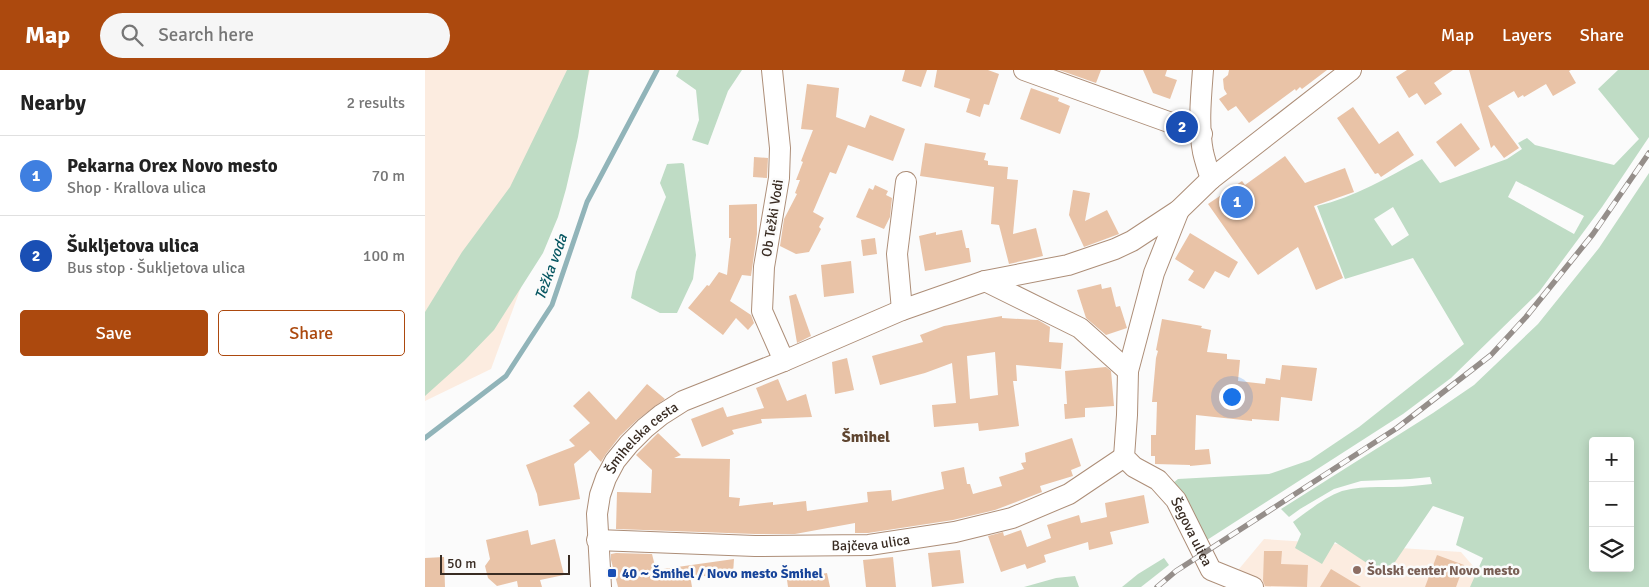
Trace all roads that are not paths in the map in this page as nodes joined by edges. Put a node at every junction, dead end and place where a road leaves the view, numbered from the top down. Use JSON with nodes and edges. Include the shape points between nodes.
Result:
{"nodes":[{"id":1,"x":772,"y":70,"type":"edge"},
{"id":2,"x":1024,"y":70,"type":"edge"},
{"id":3,"x":1203,"y":70,"type":"edge"},
{"id":4,"x":1351,"y":70,"type":"edge"},
{"id":5,"x":1047,"y":74,"type":"edge"},
{"id":6,"x":1202,"y":134,"type":"junction"},
{"id":7,"x":1211,"y":179,"type":"junction"},
{"id":8,"x":906,"y":182,"type":"dead end"},
{"id":9,"x":1179,"y":210,"type":"junction"},
{"id":10,"x":985,"y":281,"type":"junction"},
{"id":11,"x":902,"y":310,"type":"junction"},
{"id":12,"x":784,"y":362,"type":"junction"},
{"id":13,"x":1128,"y":371,"type":"junction"},
{"id":14,"x":1129,"y":462,"type":"junction"},
{"id":15,"x":597,"y":540,"type":"junction"},
{"id":16,"x":601,"y":587,"type":"edge"},
{"id":17,"x":1253,"y":587,"type":"edge"}],
"edges":[{"from":1,"to":12,"type":"street","name":"Ob Težki Vodi","via":[[780,148],[779,178],[764,266],[762,311]]},
{"from":2,"to":5,"type":"street"},
{"from":3,"to":6,"type":"street"},
{"from":4,"to":7,"type":"street"},
{"from":5,"to":6,"type":"street"},
{"from":6,"to":7,"type":"street","via":[[1203,152]]},
{"from":7,"to":9,"type":"street"},
{"from":8,"to":11,"type":"street","via":[[897,254]]},
{"from":9,"to":10,"type":"street","name":"Šmihelska cesta","via":[[1140,237],[1115,249],[1068,265]]},
{"from":9,"to":13,"type":"street","via":[[1154,273]]},
{"from":10,"to":11,"type":"street","name":"Šmihelska cesta"},
{"from":10,"to":13,"type":"street","via":[[1080,328]]},
{"from":11,"to":12,"type":"street","name":"Šmihelska cesta"},
{"from":12,"to":15,"type":"street","name":"Šmihelska cesta","via":[[683,401],[645,428],[615,461],[606,478],[597,514]]},
{"from":13,"to":14,"type":"street"},
{"from":14,"to":15,"type":"street","name":"Bajčeva ulica","via":[[1069,494],[1012,518],[955,532],[869,545],[755,546]]},
{"from":14,"to":17,"type":"street","name":"Šegova ulica","via":[[1158,480],[1176,500],[1211,570]]},
{"from":15,"to":16,"type":"street","name":"Šmihelska cesta"}]}
